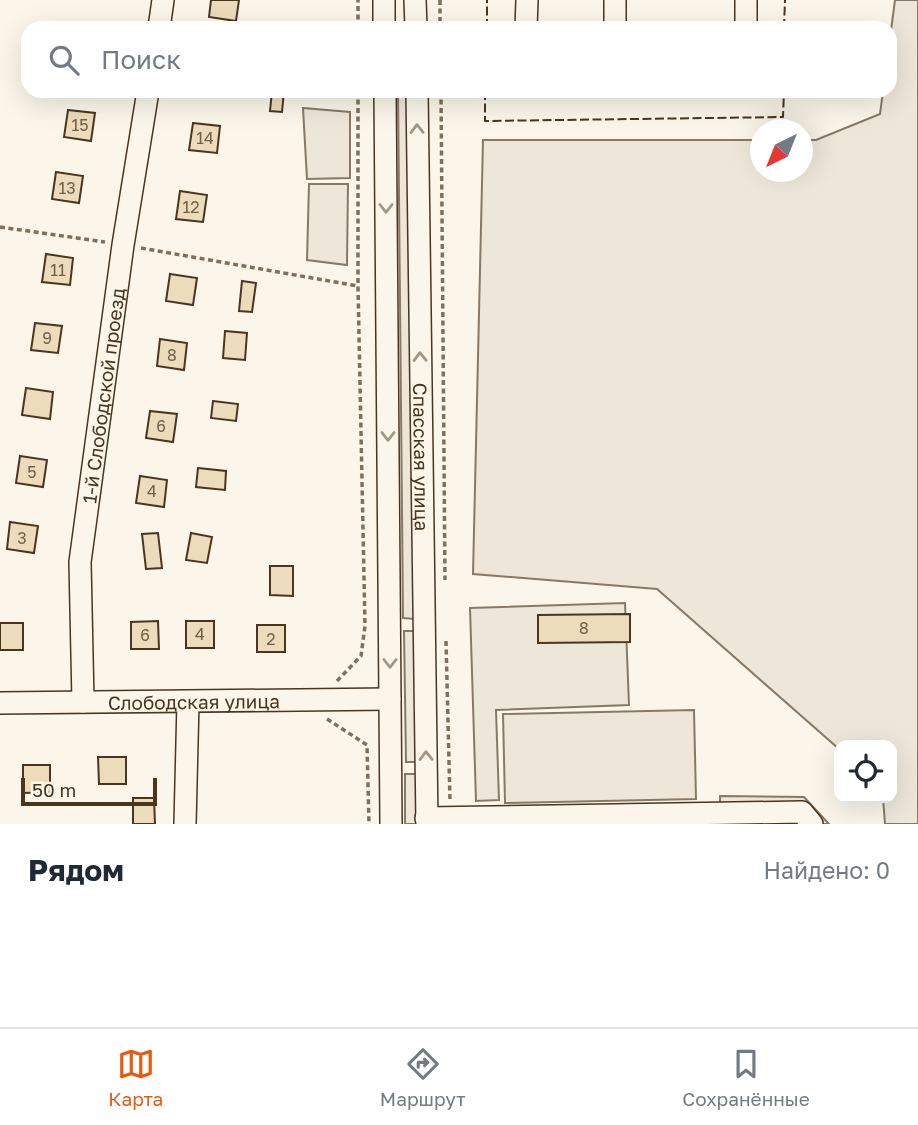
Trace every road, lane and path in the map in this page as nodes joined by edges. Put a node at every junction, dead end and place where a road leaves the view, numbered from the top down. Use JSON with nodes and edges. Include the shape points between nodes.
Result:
{"nodes":[{"id":1,"x":163,"y":0,"type":"edge"},
{"id":2,"x":358,"y":0,"type":"edge"},
{"id":3,"x":384,"y":0,"type":"edge"},
{"id":4,"x":415,"y":0,"type":"edge"},
{"id":5,"x":440,"y":0,"type":"edge"},
{"id":6,"x":527,"y":0,"type":"edge"},
{"id":7,"x":615,"y":0,"type":"edge"},
{"id":8,"x":747,"y":0,"type":"edge"},
{"id":9,"x":160,"y":21,"type":"edge"},
{"id":10,"x":358,"y":21,"type":"edge"},
{"id":11,"x":384,"y":21,"type":"edge"},
{"id":12,"x":416,"y":21,"type":"edge"},
{"id":13,"x":440,"y":21,"type":"edge"},
{"id":14,"x":526,"y":21,"type":"edge"},
{"id":15,"x":615,"y":21,"type":"edge"},
{"id":16,"x":746,"y":21,"type":"edge"},
{"id":17,"x":147,"y":98,"type":"edge"},
{"id":18,"x":358,"y":98,"type":"edge"},
{"id":19,"x":385,"y":98,"type":"edge"},
{"id":20,"x":417,"y":98,"type":"edge"},
{"id":21,"x":441,"y":98,"type":"edge"},
{"id":22,"x":0,"y":226,"type":"edge"},
{"id":23,"x":123,"y":244,"type":"junction"},
{"id":24,"x":358,"y":286,"type":"junction"},
{"id":25,"x":445,"y":582,"type":"dead end"},
{"id":26,"x":446,"y":637,"type":"dead end"},
{"id":27,"x":390,"y":699,"type":"junction"},
{"id":28,"x":323,"y":700,"type":"junction"},
{"id":29,"x":83,"y":702,"type":"junction"},
{"id":30,"x":188,"y":702,"type":"junction"},
{"id":31,"x":0,"y":703,"type":"edge"},
{"id":32,"x":450,"y":817,"type":"junction"},
{"id":33,"x":493,"y":820,"type":"edge"},
{"id":34,"x":427,"y":821,"type":"edge"},
{"id":35,"x":186,"y":824,"type":"edge"},
{"id":36,"x":369,"y":824,"type":"edge"},
{"id":37,"x":391,"y":824,"type":"edge"},
{"id":38,"x":812,"y":824,"type":"edge"}],
"edges":[{"from":1,"to":9,"type":"street"},
{"from":2,"to":10,"type":"path"},
{"from":3,"to":11,"type":"street"},
{"from":4,"to":12,"type":"street"},
{"from":5,"to":13,"type":"path"},
{"from":6,"to":14,"type":"street"},
{"from":7,"to":15,"type":"street"},
{"from":8,"to":16,"type":"street"},
{"from":17,"to":23,"type":"street","name":"1-й Слободской проезд"},
{"from":18,"to":24,"type":"path"},
{"from":19,"to":27,"type":"street","name":"Спасская улица","one_way":true},
{"from":34,"to":20,"type":"street","name":"Спасская улица","one_way":true},
{"from":21,"to":25,"type":"path"},
{"from":22,"to":23,"type":"path"},
{"from":23,"to":24,"type":"path"},
{"from":23,"to":29,"type":"street","name":"1-й Слободской проезд","via":[[80,562]]},
{"from":24,"to":28,"type":"path","via":[[365,626],[361,656],[338,681],[321,680]]},
{"from":26,"to":32,"type":"path"},
{"from":27,"to":28,"type":"street","name":"Слободская улица"},
{"from":27,"to":37,"type":"street","name":"Спасская улица"},
{"from":28,"to":30,"type":"street","name":"Слободская улица"},
{"from":28,"to":36,"type":"path","via":[[324,716],[367,745]]},
{"from":29,"to":30,"type":"street","name":"Слободская улица"},
{"from":29,"to":31,"type":"street","name":"Слободская улица"},
{"from":30,"to":35,"type":"street"},
{"from":32,"to":33,"type":"street"},
{"from":32,"to":34,"type":"street"},
{"from":33,"to":38,"type":"street","via":[[802,812]]}]}
